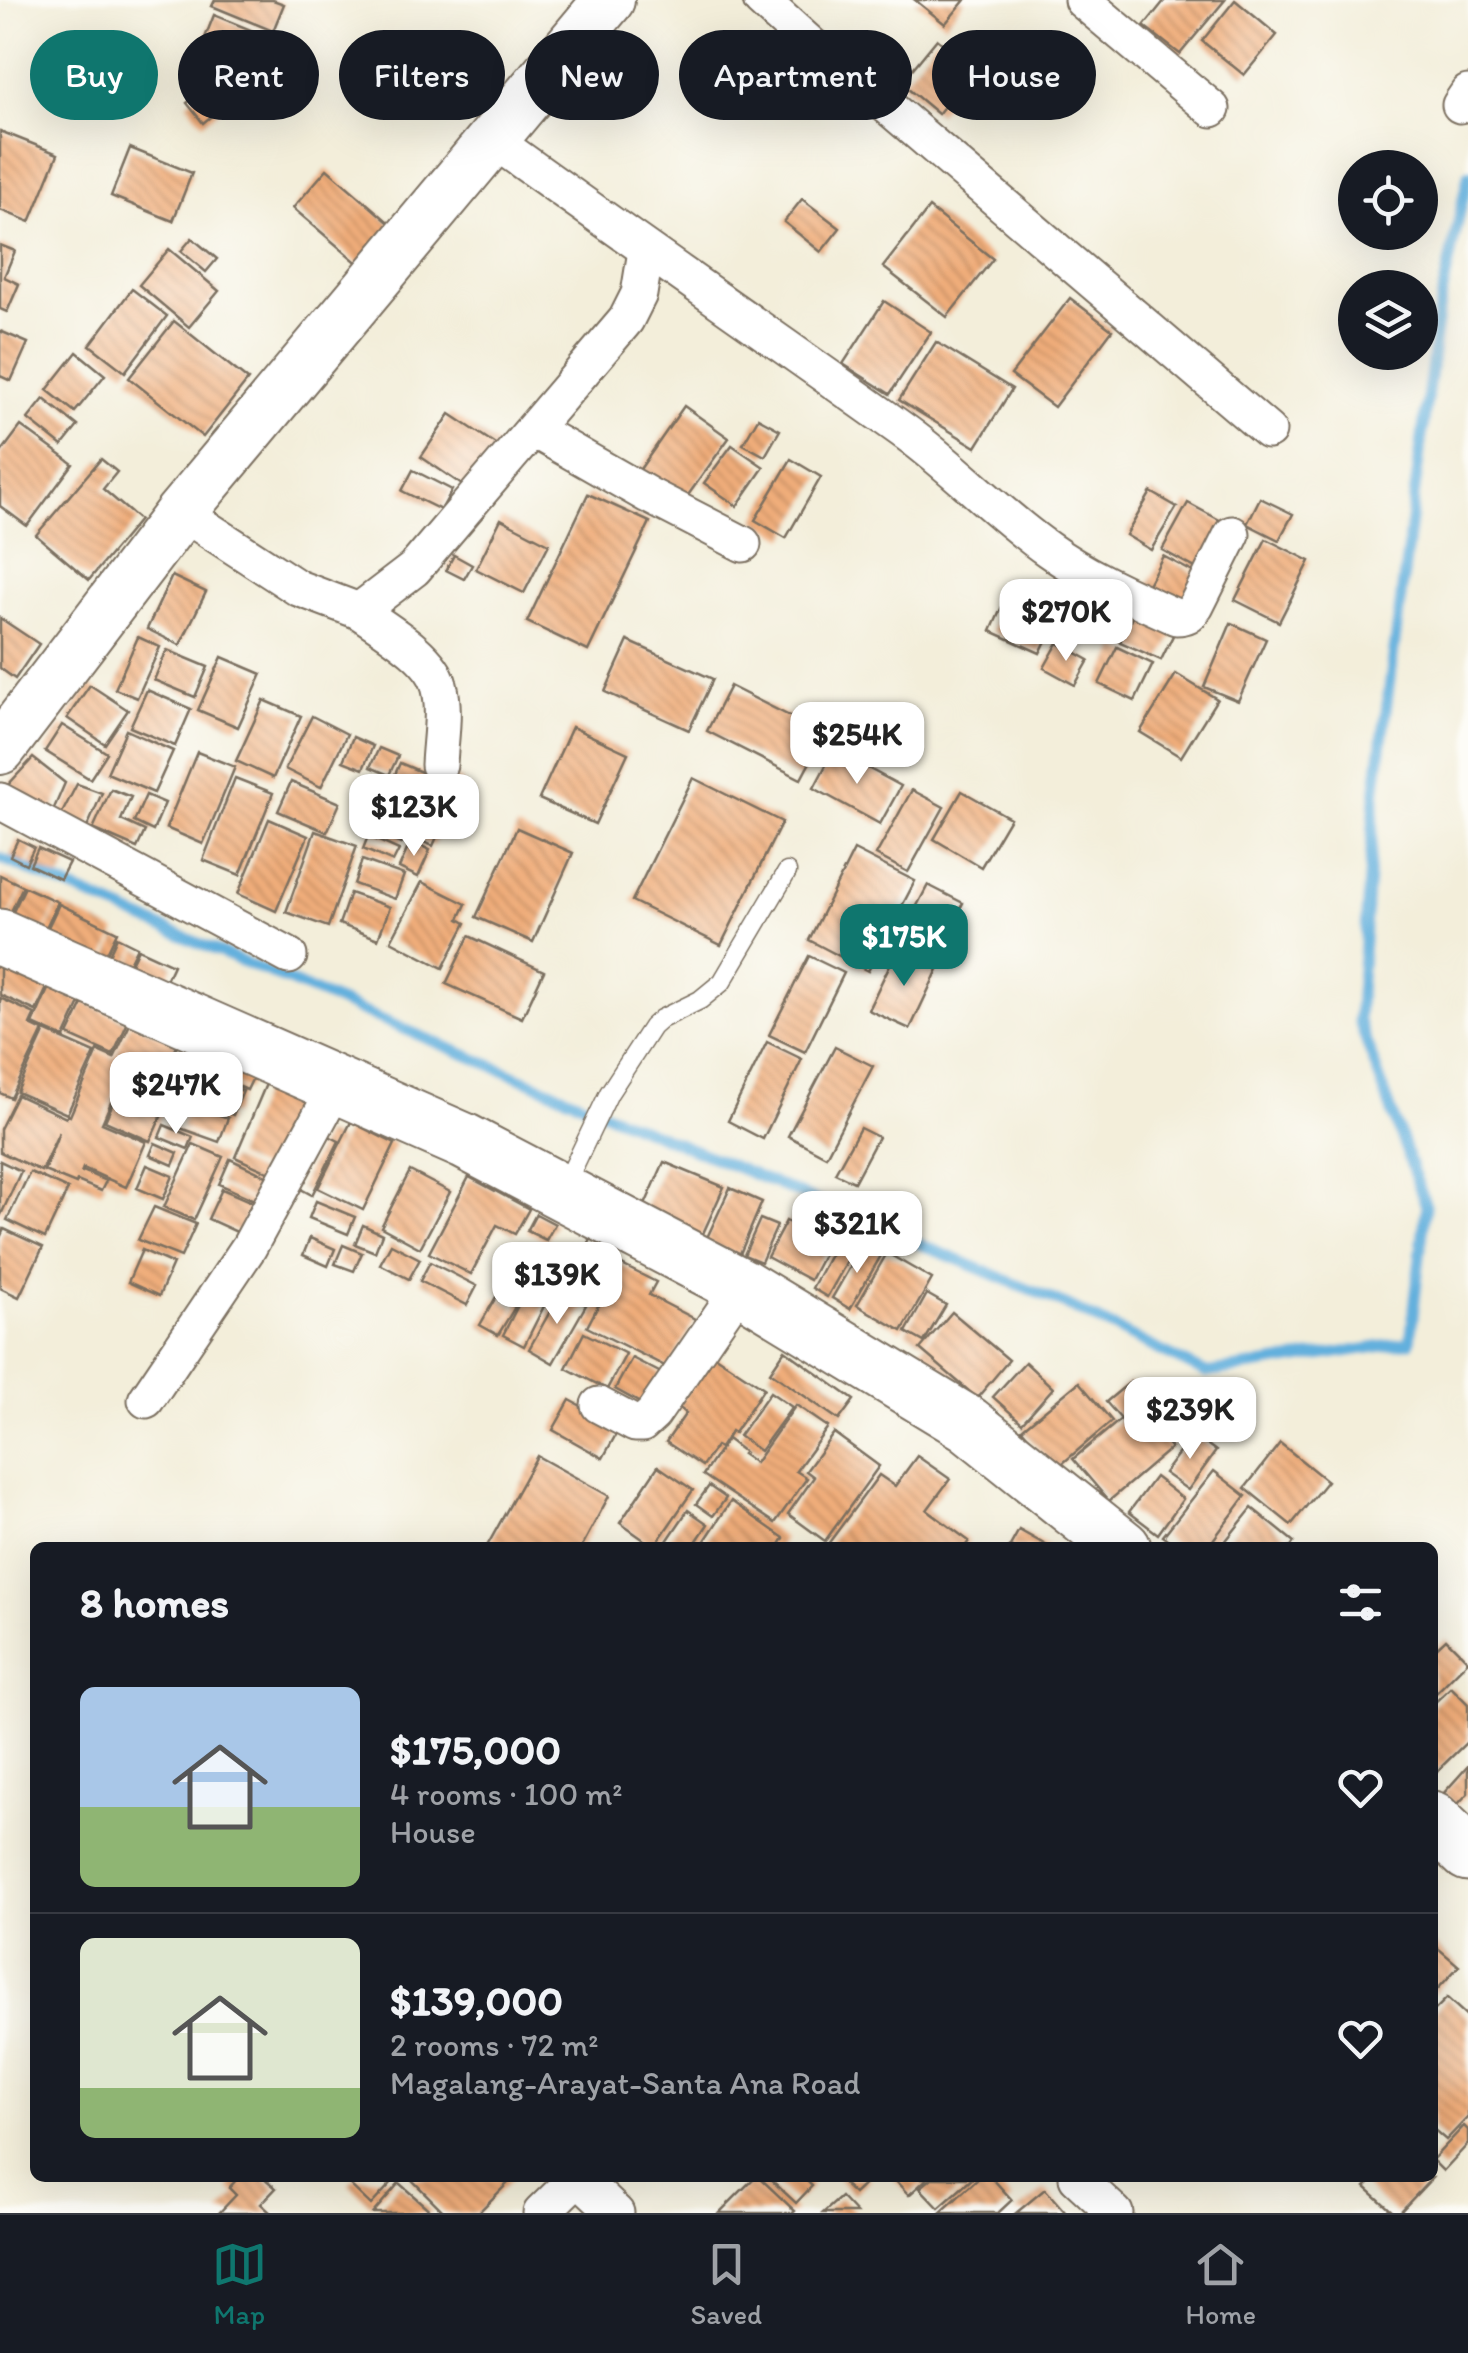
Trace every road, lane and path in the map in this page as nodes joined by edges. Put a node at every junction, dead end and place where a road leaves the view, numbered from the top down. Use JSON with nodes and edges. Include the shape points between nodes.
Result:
{"nodes":[{"id":1,"x":609,"y":0,"type":"edge"},
{"id":2,"x":761,"y":0,"type":"edge"},
{"id":3,"x":1082,"y":0,"type":"edge"},
{"id":4,"x":1212,"y":109,"type":"dead end"},
{"id":5,"x":492,"y":139,"type":"junction"},
{"id":6,"x":646,"y":251,"type":"junction"},
{"id":7,"x":534,"y":430,"type":"junction"},
{"id":8,"x":1268,"y":432,"type":"dead end"},
{"id":9,"x":181,"y":512,"type":"junction"},
{"id":10,"x":1232,"y":534,"type":"dead end"},
{"id":11,"x":743,"y":544,"type":"dead end"},
{"id":12,"x":359,"y":611,"type":"junction"},
{"id":13,"x":0,"y":750,"type":"edge"},
{"id":14,"x":439,"y":765,"type":"dead end"},
{"id":15,"x":0,"y":801,"type":"edge"},
{"id":16,"x":787,"y":872,"type":"dead end"},
{"id":17,"x":1,"y":939,"type":"edge"},
{"id":18,"x":289,"y":956,"type":"dead end"},
{"id":19,"x":337,"y":1086,"type":"junction"},
{"id":20,"x":572,"y":1170,"type":"junction"},
{"id":21,"x":741,"y":1286,"type":"junction"},
{"id":22,"x":146,"y":1400,"type":"dead end"},
{"id":23,"x":599,"y":1405,"type":"dead end"},
{"id":24,"x":1116,"y":1542,"type":"edge"},
{"id":25,"x":1438,"y":1824,"type":"edge"},
{"id":26,"x":1468,"y":1852,"type":"edge"},
{"id":27,"x":574,"y":2182,"type":"edge"},
{"id":28,"x":582,"y":2182,"type":"edge"},
{"id":29,"x":1081,"y":2182,"type":"edge"},
{"id":30,"x":542,"y":2213,"type":"edge"},
{"id":31,"x":616,"y":2213,"type":"edge"},
{"id":32,"x":1115,"y":2213,"type":"edge"}],
"edges":[{"from":1,"to":5,"type":"street"},
{"from":2,"to":8,"type":"street"},
{"from":3,"to":4,"type":"street"},
{"from":5,"to":6,"type":"street"},
{"from":5,"to":9,"type":"street"},
{"from":6,"to":7,"type":"street","via":[[639,294],[626,320]]},
{"from":6,"to":10,"type":"street","via":[[912,438],[1051,552],[1131,596],[1176,617],[1191,614]]},
{"from":7,"to":11,"type":"street"},
{"from":7,"to":12,"type":"street","via":[[414,569]]},
{"from":9,"to":12,"type":"street","via":[[298,588]]},
{"from":9,"to":13,"type":"street"},
{"from":12,"to":14,"type":"street","via":[[438,680]]},
{"from":15,"to":18,"type":"street"},
{"from":16,"to":20,"type":"lane","via":[[722,982],[652,1027],[608,1093]]},
{"from":17,"to":19,"type":"main road"},
{"from":19,"to":20,"type":"main road","via":[[464,1142]]},
{"from":19,"to":22,"type":"street","via":[[249,1248]]},
{"from":20,"to":21,"type":"main road"},
{"from":21,"to":23,"type":"street","via":[[642,1424]]},
{"from":21,"to":24,"type":"main road","via":[[968,1424]]},
{"from":25,"to":26,"type":"main road"},
{"from":27,"to":30,"type":"street"},
{"from":28,"to":31,"type":"street"},
{"from":29,"to":32,"type":"street"}]}
